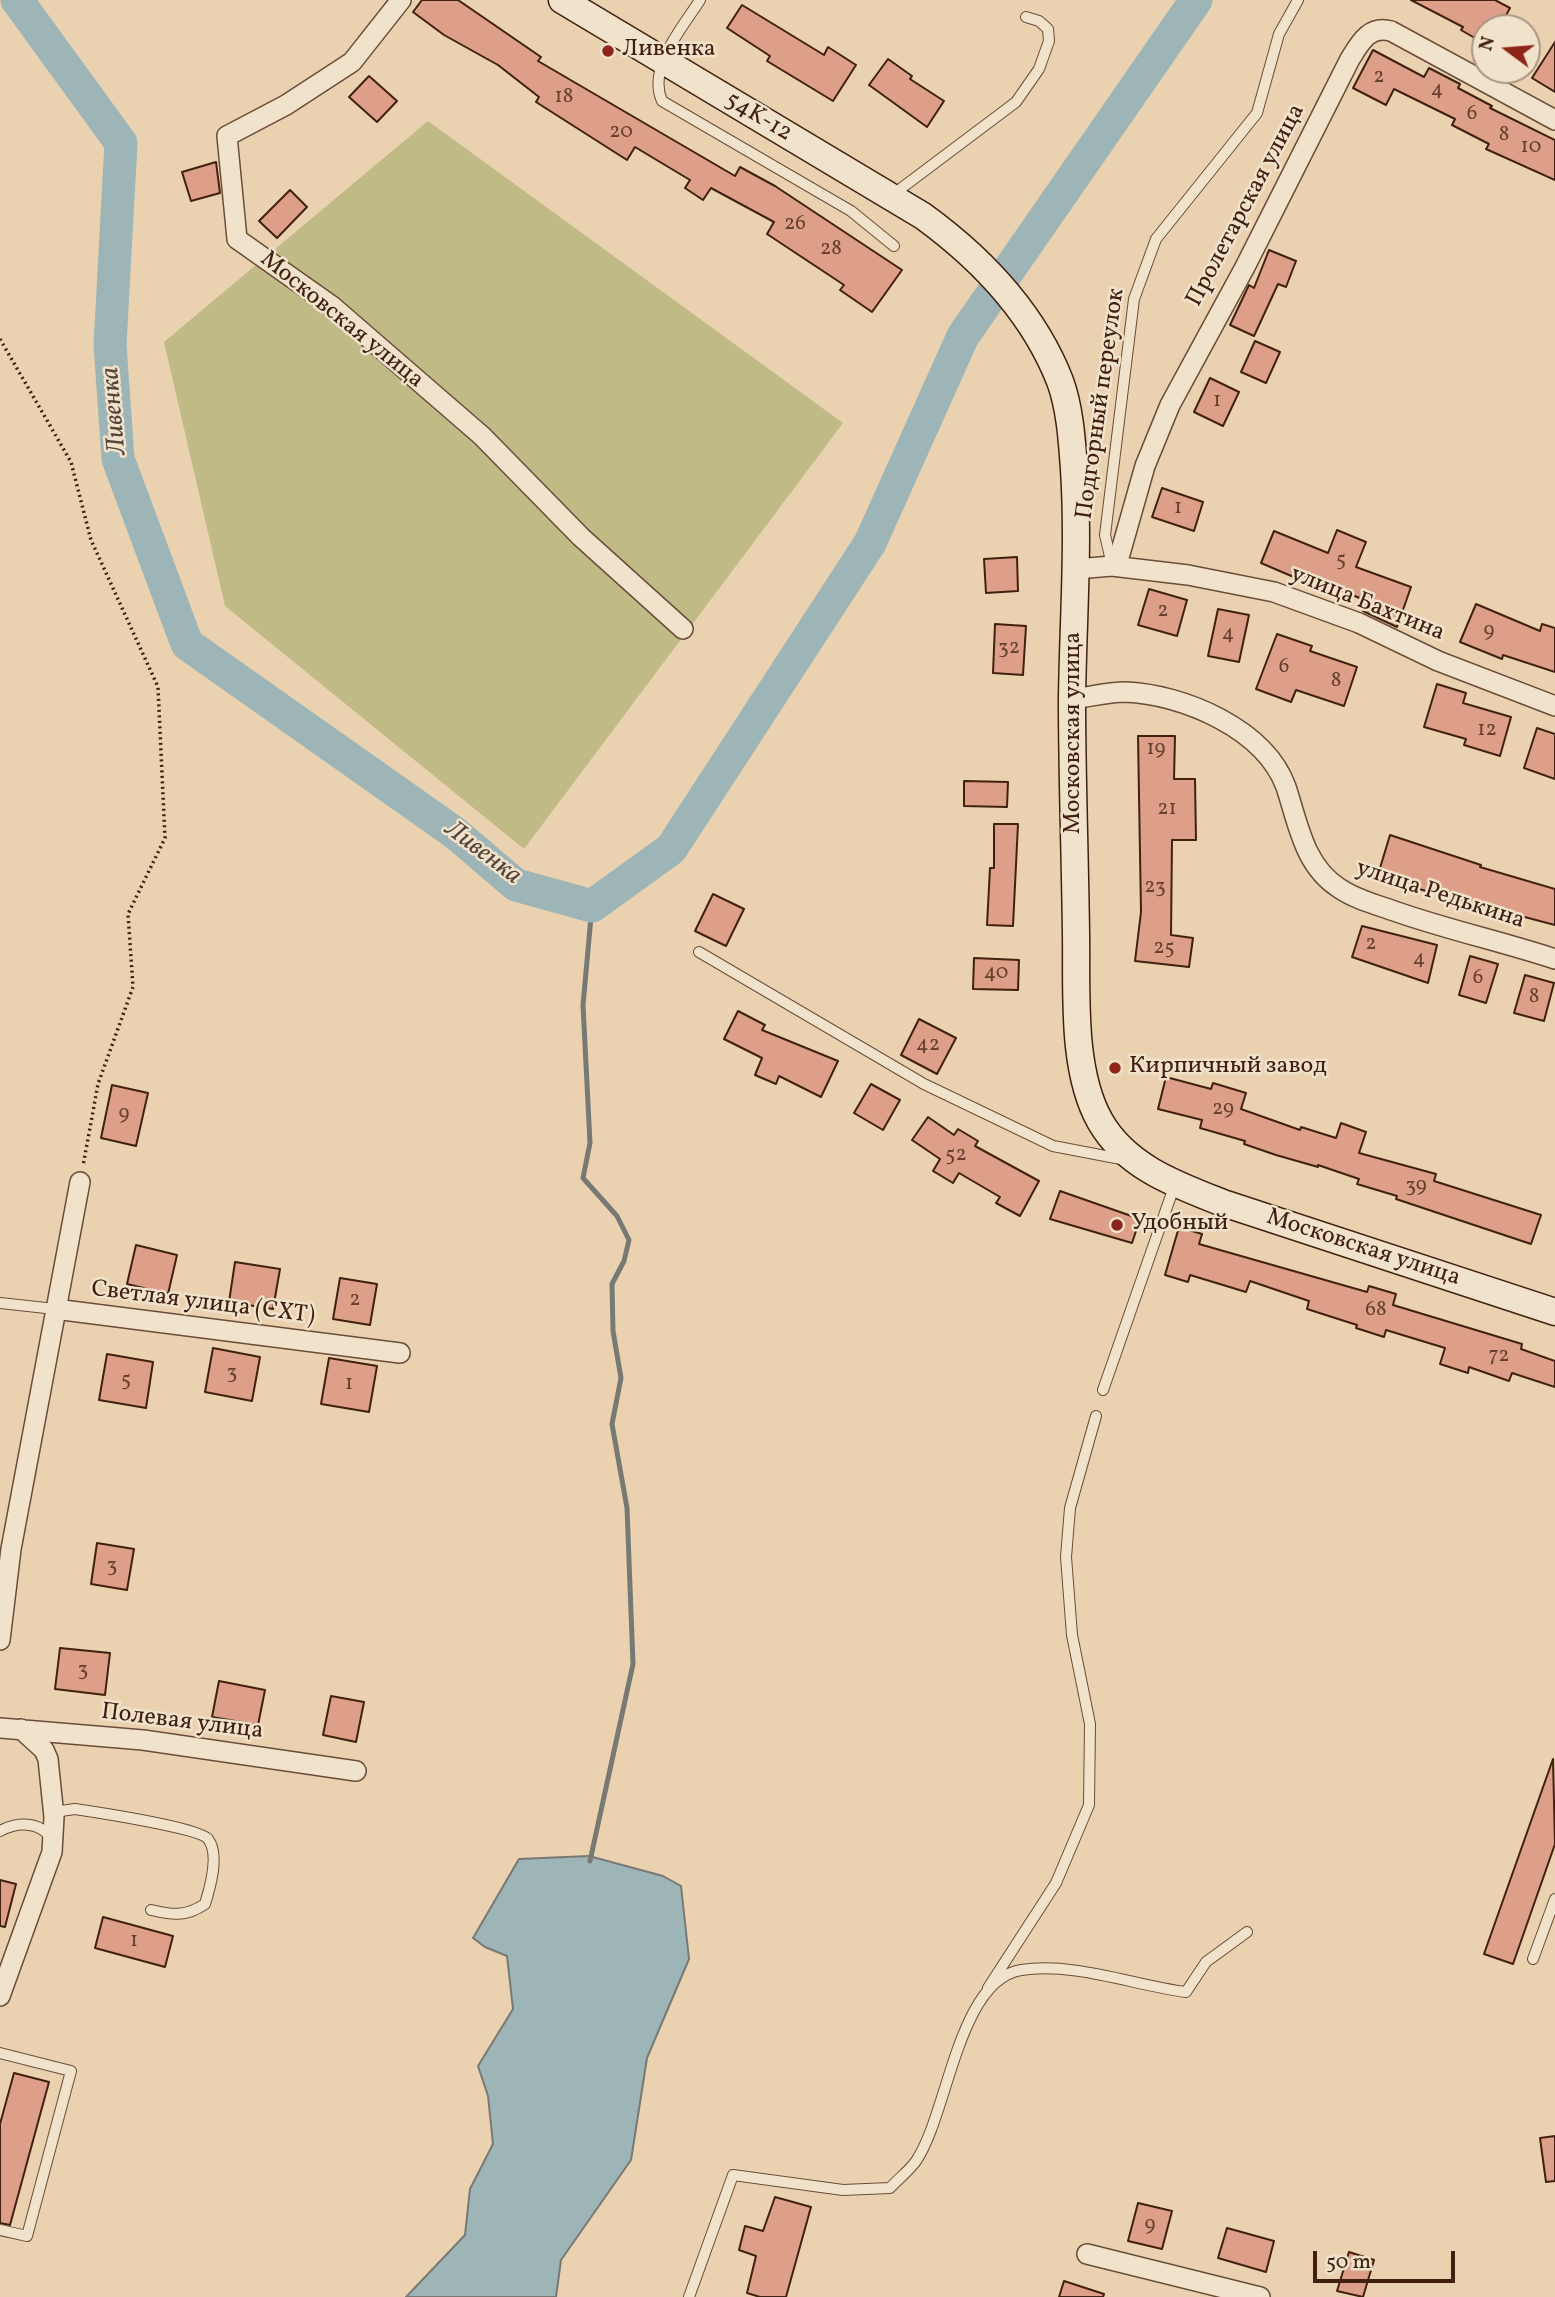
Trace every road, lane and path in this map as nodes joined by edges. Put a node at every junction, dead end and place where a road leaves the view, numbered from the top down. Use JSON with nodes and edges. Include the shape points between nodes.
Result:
{"nodes":[{"id":1,"x":401,"y":0,"type":"edge"},
{"id":2,"x":562,"y":0,"type":"edge"},
{"id":3,"x":700,"y":0,"type":"edge"},
{"id":4,"x":1298,"y":0,"type":"edge"},
{"id":5,"x":1026,"y":17,"type":"dead end"},
{"id":6,"x":663,"y":62,"type":"junction"},
{"id":7,"x":1555,"y":120,"type":"edge"},
{"id":8,"x":891,"y":197,"type":"junction"},
{"id":9,"x":894,"y":246,"type":"dead end"},
{"id":10,"x":1015,"y":300,"type":"joint"},
{"id":11,"x":0,"y":339,"type":"edge"},
{"id":12,"x":1112,"y":566,"type":"junction"},
{"id":13,"x":1076,"y":569,"type":"junction"},
{"id":14,"x":683,"y":629,"type":"dead end"},
{"id":15,"x":1072,"y":699,"type":"junction"},
{"id":16,"x":1555,"y":706,"type":"edge"},
{"id":17,"x":699,"y":952,"type":"dead end"},
{"id":18,"x":1555,"y":958,"type":"edge"},
{"id":19,"x":1136,"y":1162,"type":"junction"},
{"id":20,"x":80,"y":1182,"type":"joint"},
{"id":21,"x":1175,"y":1184,"type":"junction"},
{"id":22,"x":0,"y":1303,"type":"edge"},
{"id":23,"x":55,"y":1309,"type":"junction"},
{"id":24,"x":1555,"y":1312,"type":"edge"},
{"id":25,"x":400,"y":1353,"type":"dead end"},
{"id":26,"x":1103,"y":1390,"type":"dead end"},
{"id":27,"x":1096,"y":1416,"type":"dead end"},
{"id":28,"x":0,"y":1640,"type":"edge"},
{"id":29,"x":0,"y":1728,"type":"edge"},
{"id":30,"x":21,"y":1729,"type":"junction"},
{"id":31,"x":356,"y":1771,"type":"dead end"},
{"id":32,"x":54,"y":1817,"type":"junction"},
{"id":33,"x":0,"y":1831,"type":"edge"},
{"id":34,"x":54,"y":1841,"type":"junction"},
{"id":35,"x":1555,"y":1899,"type":"edge"},
{"id":36,"x":150,"y":1910,"type":"dead end"},
{"id":37,"x":1247,"y":1932,"type":"dead end"},
{"id":38,"x":1534,"y":1959,"type":"dead end"},
{"id":39,"x":988,"y":1988,"type":"junction"},
{"id":40,"x":0,"y":1996,"type":"edge"},
{"id":41,"x":0,"y":2053,"type":"edge"},
{"id":42,"x":0,"y":2230,"type":"edge"},
{"id":43,"x":1087,"y":2254,"type":"dead end"},
{"id":44,"x":689,"y":2297,"type":"edge"},
{"id":45,"x":1260,"y":2297,"type":"edge"}],
"edges":[{"from":1,"to":14,"type":"street","name":"Московская улица","via":[[352,62],[286,106],[227,136],[237,239],[332,306],[482,436],[581,537]]},
{"from":2,"to":6,"type":"street","name":"54K-12"},
{"from":3,"to":6,"type":"lane"},
{"from":4,"to":12,"type":"lane","name":"Подгорный переулок","via":[[1279,34],[1257,113],[1156,239],[1134,299],[1105,535]]},
{"from":5,"to":8,"type":"lane","via":[[1039,20],[1048,29],[1049,41],[1039,69],[1016,102]]},
{"from":6,"to":8,"type":"street","name":"54K-12"},
{"from":6,"to":9,"type":"lane","via":[[659,90],[665,104],[850,211]]},
{"from":7,"to":12,"type":"street","name":"Пролетарская улица","via":[[1391,31],[1367,34],[1170,405],[1145,466],[1125,542]]},
{"from":8,"to":10,"type":"street","name":"54K-12","via":[[954,238]]},
{"from":10,"to":13,"type":"street","name":"Московская улица","via":[[1061,384],[1072,439]]},
{"from":11,"to":20,"type":"path","via":[[71,462],[90,540],[158,687],[165,838],[128,914],[133,987],[98,1084]]},
{"from":12,"to":13,"type":"street"},
{"from":12,"to":16,"type":"street","name":"улица Бахтина","via":[[1274,592]]},
{"from":13,"to":15,"type":"street","name":"Московская улица"},
{"from":15,"to":18,"type":"street","name":"улица Редькина","via":[[1125,692],[1187,705],[1218,719],[1274,762],[1307,851],[1323,875],[1339,888],[1425,921]]},
{"from":15,"to":19,"type":"street","name":"Московская улица","via":[[1077,1008],[1083,1068],[1100,1121]]},
{"from":17,"to":19,"type":"lane","name":"Московская улица","via":[[924,1084],[1053,1146]]},
{"from":19,"to":21,"type":"street","name":"Московская улица"},
{"from":20,"to":23,"type":"street"},
{"from":21,"to":24,"type":"street","name":"Московская улица"},
{"from":21,"to":26,"type":"lane"},
{"from":22,"to":23,"type":"lane","name":"Светлая улица (СХТ)"},
{"from":23,"to":25,"type":"street","name":"Светлая улица (СХТ)"},
{"from":23,"to":28,"type":"street","via":[[11,1549]]},
{"from":27,"to":39,"type":"lane","via":[[1070,1508],[1066,1557],[1072,1636],[1090,1724],[1089,1805],[1056,1882]]},
{"from":29,"to":30,"type":"street","name":"Полевая улица"},
{"from":30,"to":31,"type":"street","name":"Полевая улица","via":[[143,1740]]},
{"from":30,"to":32,"type":"street","via":[[37,1741],[48,1759]]},
{"from":32,"to":34,"type":"street"},
{"from":32,"to":36,"type":"lane","via":[[75,1809],[190,1830],[208,1839],[211,1876],[205,1904],[177,1915]]},
{"from":33,"to":34,"type":"lane","via":[[36,1825]]},
{"from":34,"to":40,"type":"street"},
{"from":35,"to":38,"type":"lane"},
{"from":37,"to":39,"type":"lane","via":[[1206,1962],[1185,1992],[1067,1969],[1019,1970]]},
{"from":39,"to":44,"type":"lane","via":[[962,2036],[940,2109],[916,2161],[890,2188],[843,2190],[733,2175]]},
{"from":41,"to":42,"type":"lane","via":[[71,2071],[26,2236]]},
{"from":43,"to":45,"type":"street"}]}
